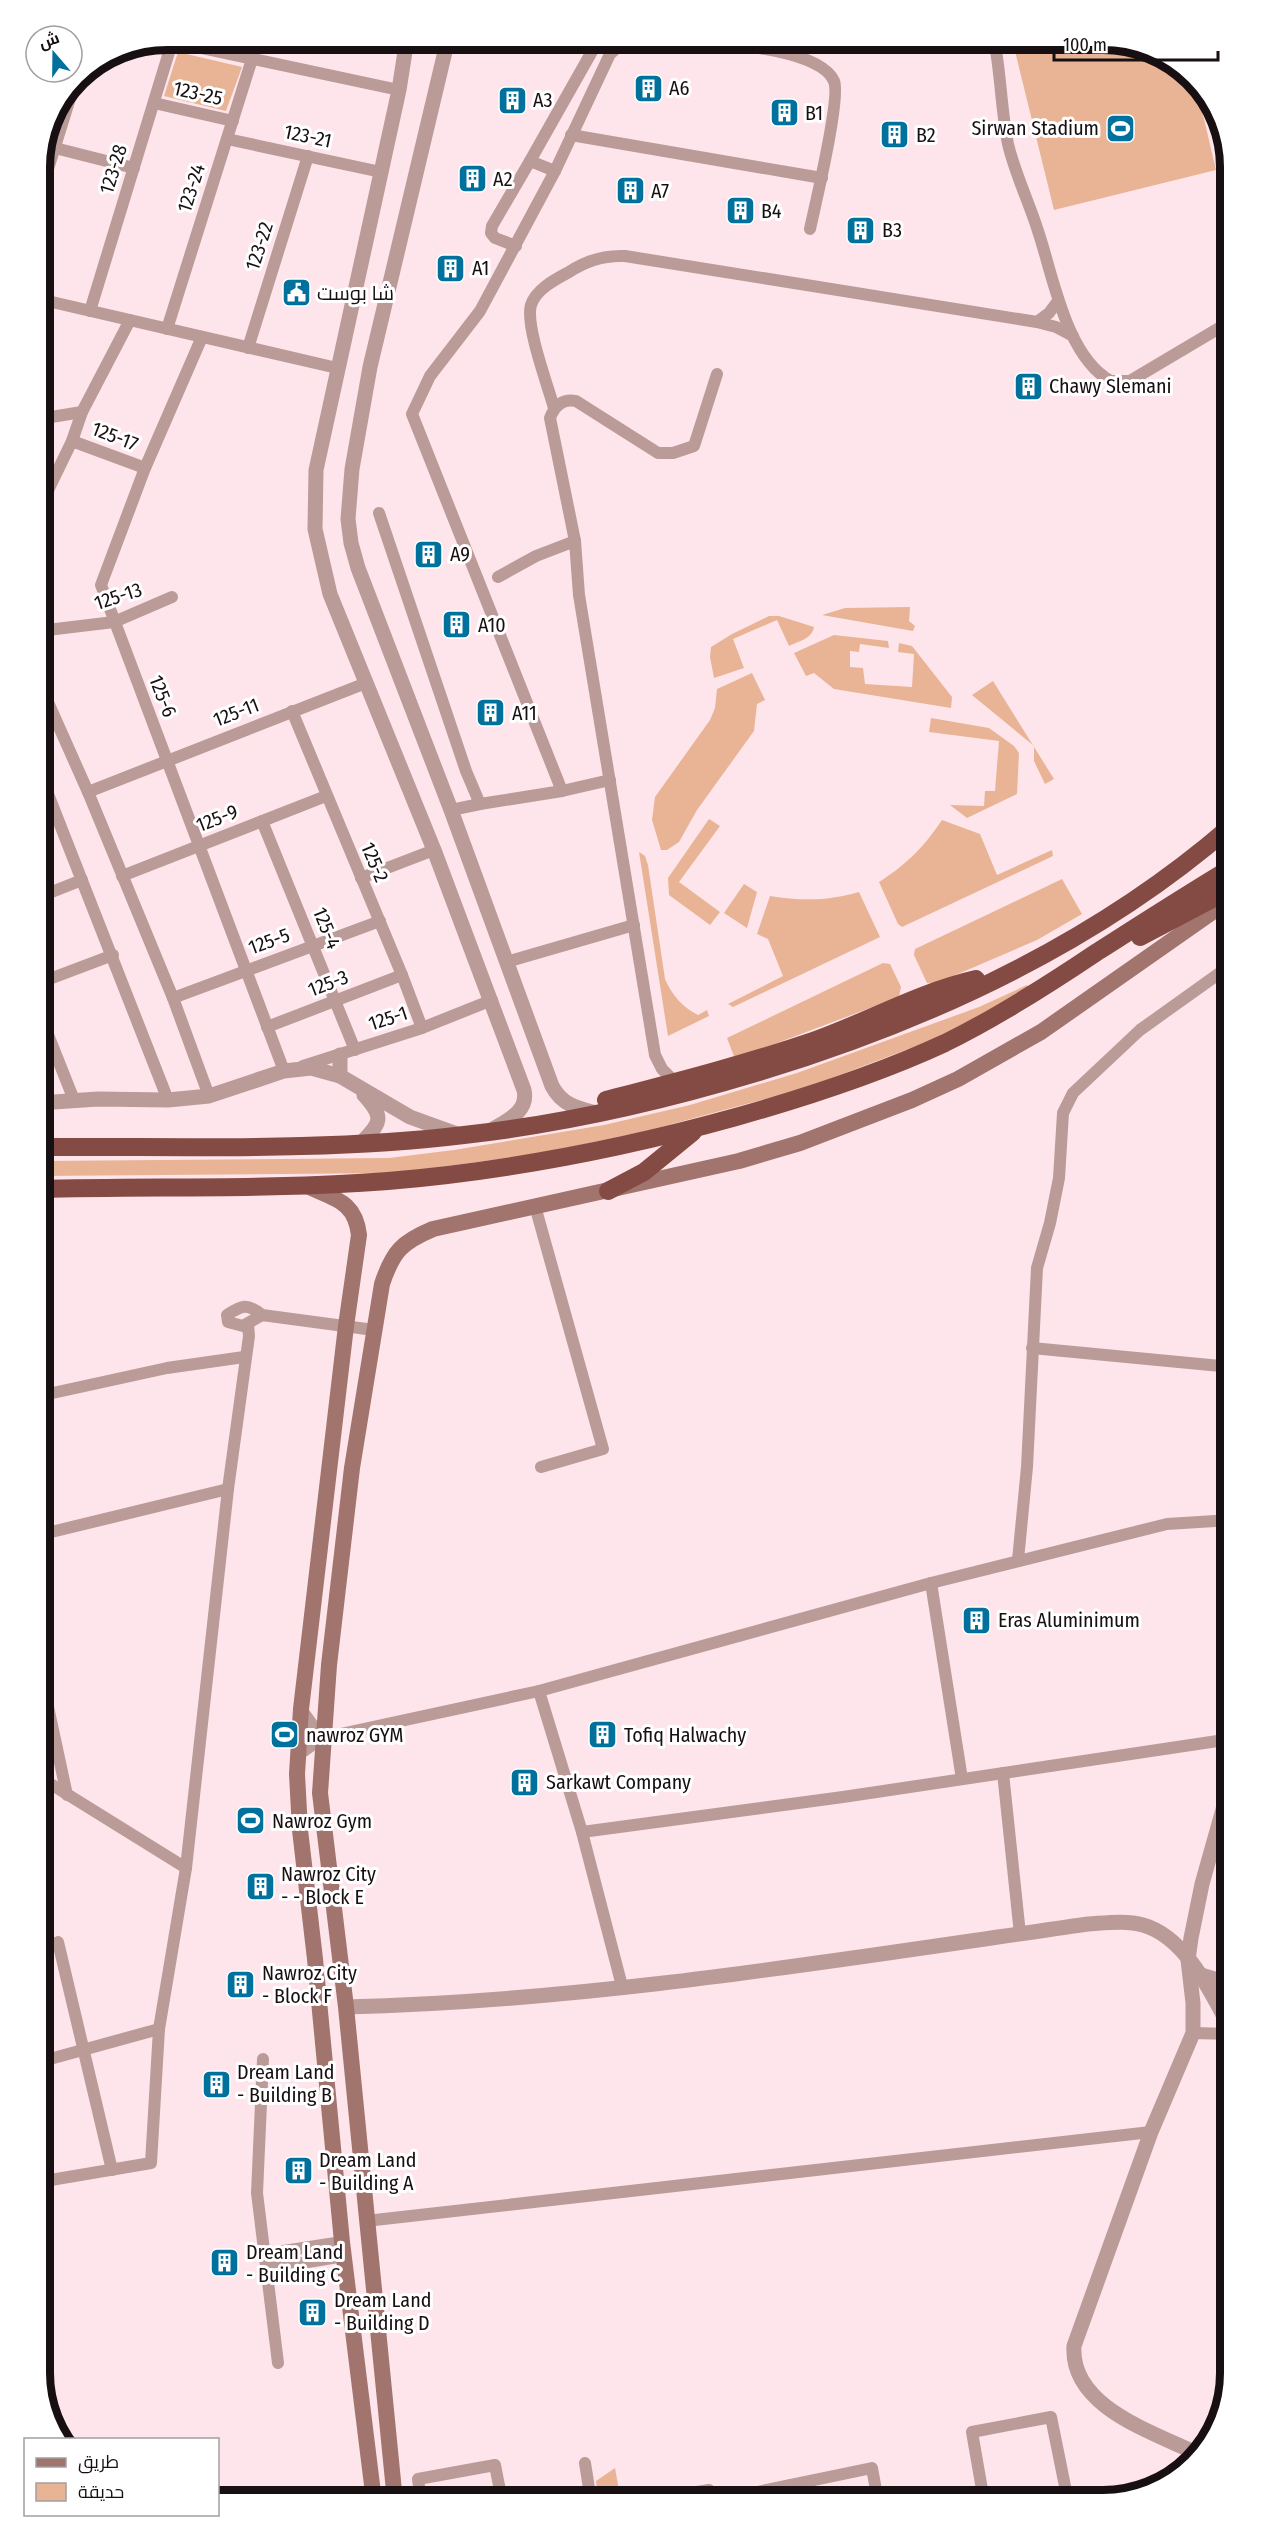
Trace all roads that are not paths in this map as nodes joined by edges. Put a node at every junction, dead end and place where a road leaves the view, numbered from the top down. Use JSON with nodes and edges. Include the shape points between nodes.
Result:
{"nodes":[{"id":1,"x":170,"y":50,"type":"edge"},
{"id":2,"x":215,"y":50,"type":"edge"},
{"id":3,"x":405,"y":50,"type":"edge"},
{"id":4,"x":445,"y":50,"type":"edge"},
{"id":5,"x":593,"y":50,"type":"edge"},
{"id":6,"x":614,"y":50,"type":"edge"},
{"id":7,"x":789,"y":50,"type":"edge"},
{"id":8,"x":996,"y":50,"type":"edge"},
{"id":9,"x":252,"y":59,"type":"junction"},
{"id":10,"x":574,"y":85,"type":"junction"},
{"id":11,"x":399,"y":90,"type":"junction"},
{"id":12,"x":591,"y":93,"type":"junction"},
{"id":13,"x":154,"y":103,"type":"junction"},
{"id":14,"x":63,"y":113,"type":"edge"},
{"id":15,"x":233,"y":121,"type":"junction"},
{"id":16,"x":571,"y":135,"type":"junction"},
{"id":17,"x":227,"y":139,"type":"junction"},
{"id":18,"x":56,"y":148,"type":"junction"},
{"id":19,"x":308,"y":156,"type":"junction"},
{"id":20,"x":530,"y":161,"type":"junction"},
{"id":21,"x":50,"y":166,"type":"edge"},
{"id":22,"x":134,"y":168,"type":"junction"},
{"id":23,"x":555,"y":171,"type":"junction"},
{"id":24,"x":381,"y":172,"type":"junction"},
{"id":25,"x":822,"y":178,"type":"junction"},
{"id":26,"x":810,"y":229,"type":"dead end"},
{"id":27,"x":516,"y":246,"type":"junction"},
{"id":28,"x":1058,"y":301,"type":"junction"},
{"id":29,"x":50,"y":302,"type":"edge"},
{"id":30,"x":90,"y":311,"type":"junction"},
{"id":31,"x":130,"y":320,"type":"junction"},
{"id":32,"x":1036,"y":322,"type":"junction"},
{"id":33,"x":1220,"y":328,"type":"edge"},
{"id":34,"x":167,"y":329,"type":"junction"},
{"id":35,"x":1074,"y":336,"type":"junction"},
{"id":36,"x":202,"y":337,"type":"junction"},
{"id":37,"x":248,"y":348,"type":"junction"},
{"id":38,"x":337,"y":368,"type":"junction"},
{"id":39,"x":717,"y":374,"type":"dead end"},
{"id":40,"x":554,"y":408,"type":"junction"},
{"id":41,"x":82,"y":412,"type":"junction"},
{"id":42,"x":50,"y":417,"type":"edge"},
{"id":43,"x":72,"y":441,"type":"junction"},
{"id":44,"x":144,"y":468,"type":"junction"},
{"id":45,"x":50,"y":486,"type":"edge"},
{"id":46,"x":379,"y":513,"type":"dead end"},
{"id":47,"x":574,"y":541,"type":"junction"},
{"id":48,"x":498,"y":577,"type":"dead end"},
{"id":49,"x":172,"y":597,"type":"dead end"},
{"id":50,"x":114,"y":622,"type":"junction"},
{"id":51,"x":50,"y":630,"type":"edge"},
{"id":52,"x":366,"y":683,"type":"junction"},
{"id":53,"x":292,"y":711,"type":"junction"},
{"id":54,"x":50,"y":720,"type":"edge"},
{"id":55,"x":167,"y":760,"type":"junction"},
{"id":56,"x":610,"y":780,"type":"junction"},
{"id":57,"x":562,"y":791,"type":"junction"},
{"id":58,"x":88,"y":792,"type":"junction"},
{"id":59,"x":326,"y":796,"type":"junction"},
{"id":60,"x":480,"y":804,"type":"junction"},
{"id":61,"x":451,"y":810,"type":"junction"},
{"id":62,"x":50,"y":813,"type":"edge"},
{"id":63,"x":262,"y":821,"type":"junction"},
{"id":64,"x":1220,"y":836,"type":"edge"},
{"id":65,"x":199,"y":846,"type":"junction"},
{"id":66,"x":434,"y":850,"type":"junction"},
{"id":67,"x":1220,"y":875,"type":"edge"},
{"id":68,"x":122,"y":876,"type":"junction"},
{"id":69,"x":361,"y":879,"type":"junction"},
{"id":70,"x":82,"y":880,"type":"junction"},
{"id":71,"x":50,"y":893,"type":"edge"},
{"id":72,"x":1220,"y":895,"type":"edge"},
{"id":73,"x":1220,"y":907,"type":"edge"},
{"id":74,"x":380,"y":921,"type":"junction"},
{"id":75,"x":634,"y":925,"type":"junction"},
{"id":76,"x":313,"y":946,"type":"junction"},
{"id":77,"x":113,"y":955,"type":"junction"},
{"id":78,"x":506,"y":962,"type":"junction"},
{"id":79,"x":1021,"y":969,"type":"junction"},
{"id":80,"x":246,"y":970,"type":"junction"},
{"id":81,"x":1220,"y":973,"type":"edge"},
{"id":82,"x":402,"y":975,"type":"junction"},
{"id":83,"x":50,"y":979,"type":"edge"},
{"id":84,"x":1030,"y":996,"type":"junction"},
{"id":85,"x":172,"y":998,"type":"junction"},
{"id":86,"x":492,"y":1000,"type":"junction"},
{"id":87,"x":336,"y":1001,"type":"junction"},
{"id":88,"x":526,"y":1017,"type":"junction"},
{"id":89,"x":501,"y":1026,"type":"junction"},
{"id":90,"x":267,"y":1027,"type":"junction"},
{"id":91,"x":422,"y":1028,"type":"junction"},
{"id":92,"x":50,"y":1039,"type":"edge"},
{"id":93,"x":355,"y":1050,"type":"junction"},
{"id":94,"x":340,"y":1055,"type":"junction"},
{"id":95,"x":290,"y":1070,"type":"junction"},
{"id":96,"x":340,"y":1076,"type":"junction"},
{"id":97,"x":675,"y":1082,"type":"junction"},
{"id":98,"x":354,"y":1084,"type":"junction"},
{"id":99,"x":209,"y":1095,"type":"junction"},
{"id":100,"x":74,"y":1100,"type":"junction"},
{"id":101,"x":168,"y":1100,"type":"junction"},
{"id":102,"x":50,"y":1101,"type":"edge"},
{"id":103,"x":576,"y":1108,"type":"junction"},
{"id":104,"x":599,"y":1113,"type":"junction"},
{"id":105,"x":706,"y":1125,"type":"junction"},
{"id":106,"x":526,"y":1127,"type":"junction"},
{"id":107,"x":489,"y":1132,"type":"junction"},
{"id":108,"x":464,"y":1136,"type":"junction"},
{"id":109,"x":360,"y":1144,"type":"junction"},
{"id":110,"x":50,"y":1148,"type":"edge"},
{"id":111,"x":304,"y":1185,"type":"junction"},
{"id":112,"x":50,"y":1189,"type":"edge"},
{"id":113,"x":609,"y":1191,"type":"junction"},
{"id":114,"x":535,"y":1206,"type":"junction"},
{"id":115,"x":262,"y":1315,"type":"junction"},
{"id":116,"x":248,"y":1324,"type":"junction"},
{"id":117,"x":346,"y":1326,"type":"junction"},
{"id":118,"x":374,"y":1330,"type":"junction"},
{"id":119,"x":1032,"y":1348,"type":"junction"},
{"id":120,"x":244,"y":1358,"type":"junction"},
{"id":121,"x":1220,"y":1366,"type":"edge"},
{"id":122,"x":50,"y":1394,"type":"edge"},
{"id":123,"x":541,"y":1467,"type":"dead end"},
{"id":124,"x":228,"y":1489,"type":"junction"},
{"id":125,"x":1220,"y":1521,"type":"edge"},
{"id":126,"x":50,"y":1531,"type":"edge"},
{"id":127,"x":1018,"y":1560,"type":"junction"},
{"id":128,"x":931,"y":1583,"type":"junction"},
{"id":129,"x":539,"y":1691,"type":"junction"},
{"id":130,"x":326,"y":1699,"type":"junction"},
{"id":131,"x":302,"y":1702,"type":"junction"},
{"id":132,"x":50,"y":1717,"type":"edge"},
{"id":133,"x":322,"y":1738,"type":"junction"},
{"id":134,"x":1220,"y":1741,"type":"edge"},
{"id":135,"x":298,"y":1755,"type":"junction"},
{"id":136,"x":62,"y":1773,"type":"junction"},
{"id":137,"x":1003,"y":1773,"type":"junction"},
{"id":138,"x":297,"y":1774,"type":"junction"},
{"id":139,"x":320,"y":1774,"type":"junction"},
{"id":140,"x":50,"y":1776,"type":"edge"},
{"id":141,"x":962,"y":1779,"type":"junction"},
{"id":142,"x":50,"y":1784,"type":"edge"},
{"id":143,"x":67,"y":1795,"type":"junction"},
{"id":144,"x":1220,"y":1820,"type":"edge"},
{"id":145,"x":582,"y":1832,"type":"junction"},
{"id":146,"x":186,"y":1868,"type":"junction"},
{"id":147,"x":1020,"y":1934,"type":"junction"},
{"id":148,"x":58,"y":1942,"type":"dead end"},
{"id":149,"x":1188,"y":1960,"type":"junction"},
{"id":150,"x":1202,"y":1975,"type":"junction"},
{"id":151,"x":1220,"y":1981,"type":"edge"},
{"id":152,"x":622,"y":1986,"type":"junction"},
{"id":153,"x":346,"y":2007,"type":"junction"},
{"id":154,"x":1220,"y":2010,"type":"edge"},
{"id":155,"x":159,"y":2030,"type":"junction"},
{"id":156,"x":1220,"y":2032,"type":"edge"},
{"id":157,"x":1193,"y":2033,"type":"junction"},
{"id":158,"x":84,"y":2051,"type":"junction"},
{"id":159,"x":50,"y":2059,"type":"edge"},
{"id":160,"x":263,"y":2059,"type":"dead end"},
{"id":161,"x":1151,"y":2132,"type":"junction"},
{"id":162,"x":112,"y":2170,"type":"junction"},
{"id":163,"x":50,"y":2180,"type":"edge"},
{"id":164,"x":366,"y":2221,"type":"junction"},
{"id":165,"x":343,"y":2249,"type":"junction"},
{"id":166,"x":264,"y":2254,"type":"junction"},
{"id":167,"x":266,"y":2269,"type":"junction"},
{"id":168,"x":278,"y":2362,"type":"dead end"},
{"id":169,"x":1191,"y":2451,"type":"edge"},
{"id":170,"x":585,"y":2463,"type":"dead end"},
{"id":171,"x":790,"y":2485,"type":"junction"},
{"id":172,"x":373,"y":2490,"type":"edge"},
{"id":173,"x":394,"y":2490,"type":"edge"},
{"id":174,"x":420,"y":2490,"type":"edge"},
{"id":175,"x":500,"y":2490,"type":"edge"},
{"id":176,"x":589,"y":2490,"type":"edge"},
{"id":177,"x":766,"y":2490,"type":"edge"},
{"id":178,"x":791,"y":2490,"type":"edge"},
{"id":179,"x":876,"y":2490,"type":"edge"},
{"id":180,"x":982,"y":2490,"type":"edge"},
{"id":181,"x":1066,"y":2490,"type":"edge"}],
"edges":[{"from":1,"to":13,"type":"street","name":"123-28"},
{"from":2,"to":9,"type":"street"},
{"from":3,"to":11,"type":"street"},
{"from":4,"to":61,"type":"street","via":[[370,367],[351,477],[348,519],[358,568]]},
{"from":5,"to":10,"type":"street"},
{"from":6,"to":12,"type":"street"},
{"from":7,"to":25,"type":"street","via":[[829,73],[834,82]]},
{"from":8,"to":28,"type":"street","via":[[1011,157]]},
{"from":9,"to":11,"type":"street"},
{"from":9,"to":15,"type":"street","name":"123-24"},
{"from":10,"to":12,"type":"street"},
{"from":10,"to":20,"type":"street"},
{"from":11,"to":24,"type":"street"},
{"from":12,"to":16,"type":"street"},
{"from":13,"to":15,"type":"street","name":"123-25"},
{"from":13,"to":22,"type":"street","name":"123-28"},
{"from":14,"to":18,"type":"street"},
{"from":15,"to":17,"type":"street","name":"123-24"},
{"from":16,"to":23,"type":"street"},
{"from":16,"to":25,"type":"street"},
{"from":17,"to":19,"type":"street","name":"123-21"},
{"from":17,"to":34,"type":"street","name":"123-24"},
{"from":18,"to":21,"type":"street"},
{"from":18,"to":22,"type":"street"},
{"from":19,"to":24,"type":"street","name":"123-21"},
{"from":19,"to":37,"type":"street","name":"123-22"},
{"from":20,"to":23,"type":"street"},
{"from":20,"to":27,"type":"street","via":[[492,226],[495,238]]},
{"from":22,"to":30,"type":"street","name":"123-28"},
{"from":23,"to":27,"type":"street"},
{"from":24,"to":38,"type":"street"},
{"from":25,"to":26,"type":"street"},
{"from":27,"to":57,"type":"street","via":[[480,311],[430,376],[412,414]]},
{"from":28,"to":32,"type":"street"},
{"from":28,"to":35,"type":"street"},
{"from":29,"to":30,"type":"street"},
{"from":30,"to":31,"type":"street"},
{"from":31,"to":34,"type":"street"},
{"from":31,"to":41,"type":"street"},
{"from":32,"to":35,"type":"street"},
{"from":32,"to":40,"type":"street","via":[[625,256],[603,257],[584,262],[556,278],[531,304],[531,327]]},
{"from":33,"to":35,"type":"street","via":[[1124,383],[1101,374]]},
{"from":34,"to":36,"type":"street"},
{"from":36,"to":37,"type":"street"},
{"from":36,"to":44,"type":"street","name":"125-6"},
{"from":37,"to":38,"type":"street"},
{"from":38,"to":52,"type":"street","via":[[316,470],[315,529],[330,594]]},
{"from":39,"to":40,"type":"street","via":[[694,446],[673,453],[658,453],[576,400]]},
{"from":40,"to":47,"type":"street","via":[[550,418]]},
{"from":41,"to":42,"type":"street"},
{"from":41,"to":43,"type":"street"},
{"from":43,"to":44,"type":"street","name":"125-17"},
{"from":43,"to":45,"type":"street"},
{"from":44,"to":50,"type":"street","name":"125-6","via":[[100,585]]},
{"from":46,"to":60,"type":"street"},
{"from":47,"to":48,"type":"street"},
{"from":47,"to":56,"type":"street","via":[[579,595]]},
{"from":49,"to":50,"type":"street","name":"125-13"},
{"from":50,"to":51,"type":"street","name":"125-13"},
{"from":50,"to":55,"type":"street","name":"125-6"},
{"from":52,"to":53,"type":"street","name":"125-11"},
{"from":52,"to":66,"type":"street"},
{"from":53,"to":55,"type":"street","name":"125-11"},
{"from":53,"to":59,"type":"street","name":"125-2"},
{"from":54,"to":58,"type":"street"},
{"from":55,"to":58,"type":"street","name":"125-11"},
{"from":55,"to":65,"type":"street","name":"125-6"},
{"from":56,"to":57,"type":"street"},
{"from":56,"to":75,"type":"street"},
{"from":57,"to":60,"type":"street"},
{"from":58,"to":68,"type":"street"},
{"from":59,"to":63,"type":"street","name":"125-9"},
{"from":59,"to":69,"type":"street","name":"125-2"},
{"from":60,"to":61,"type":"street"},
{"from":61,"to":78,"type":"street"},
{"from":62,"to":70,"type":"street"},
{"from":63,"to":65,"type":"street","name":"125-9"},
{"from":63,"to":76,"type":"street","name":"125-4"},
{"from":64,"to":79,"type":"highway","via":[[1197,856],[1063,946]]},
{"from":65,"to":68,"type":"street","name":"125-9"},
{"from":65,"to":80,"type":"street","name":"125-6"},
{"from":66,"to":69,"type":"street"},
{"from":66,"to":86,"type":"street"},
{"from":67,"to":84,"type":"highway"},
{"from":68,"to":85,"type":"street"},
{"from":69,"to":74,"type":"street","name":"125-2"},
{"from":70,"to":71,"type":"street"},
{"from":70,"to":77,"type":"street"},
{"from":72,"to":84,"type":"highway"},
{"from":73,"to":113,"type":"main road","via":[[1041,1032],[958,1079],[800,1143]]},
{"from":74,"to":76,"type":"street","name":"125-5"},
{"from":74,"to":82,"type":"street","name":"125-2"},
{"from":75,"to":78,"type":"street"},
{"from":75,"to":97,"type":"street","via":[[655,1055]]},
{"from":76,"to":80,"type":"street","name":"125-5"},
{"from":76,"to":87,"type":"street","name":"125-4"},
{"from":77,"to":83,"type":"street"},
{"from":77,"to":101,"type":"street"},
{"from":78,"to":88,"type":"street"},
{"from":79,"to":97,"type":"highway","via":[[963,982],[814,1040]]},
{"from":79,"to":104,"type":"highway","via":[[899,1024],[821,1053],[694,1091]]},
{"from":80,"to":85,"type":"street","name":"125-5"},
{"from":80,"to":90,"type":"street","name":"125-6"},
{"from":81,"to":119,"type":"street","via":[[1140,1030],[1073,1093],[1063,1113],[1059,1178],[1037,1268]]},
{"from":82,"to":87,"type":"street","name":"125-3"},
{"from":82,"to":91,"type":"street","name":"125-2"},
{"from":84,"to":105,"type":"highway","via":[[944,1043],[867,1075]]},
{"from":85,"to":99,"type":"street"},
{"from":86,"to":89,"type":"street"},
{"from":86,"to":91,"type":"street","name":"125-1"},
{"from":87,"to":90,"type":"street","name":"125-3"},
{"from":87,"to":93,"type":"street","name":"125-4"},
{"from":88,"to":89,"type":"street"},
{"from":88,"to":103,"type":"street","via":[[556,1095]]},
{"from":89,"to":107,"type":"street","via":[[525,1099],[520,1110]]},
{"from":90,"to":95,"type":"street","name":"125-6"},
{"from":91,"to":93,"type":"street","name":"125-1"},
{"from":92,"to":100,"type":"street"},
{"from":93,"to":94,"type":"street","name":"125-1"},
{"from":94,"to":95,"type":"street","name":"125-1"},
{"from":94,"to":96,"type":"street"},
{"from":95,"to":96,"type":"street","via":[[326,1070]]},
{"from":95,"to":99,"type":"street"},
{"from":96,"to":98,"type":"street"},
{"from":97,"to":103,"type":"highway"},
{"from":98,"to":108,"type":"street","via":[[410,1117]]},
{"from":98,"to":109,"type":"street","via":[[378,1114],[375,1130]]},
{"from":99,"to":101,"type":"street"},
{"from":100,"to":101,"type":"street"},
{"from":100,"to":102,"type":"street"},
{"from":103,"to":104,"type":"street"},
{"from":103,"to":106,"type":"highway"},
{"from":104,"to":106,"type":"highway"},
{"from":105,"to":111,"type":"highway","via":[[568,1158],[386,1181]]},
{"from":105,"to":113,"type":"highway","via":[[644,1172]]},
{"from":106,"to":107,"type":"highway"},
{"from":107,"to":108,"type":"highway"},
{"from":108,"to":109,"type":"highway"},
{"from":109,"to":110,"type":"highway"},
{"from":111,"to":112,"type":"highway"},
{"from":111,"to":117,"type":"main road","via":[[341,1201],[356,1220],[358,1243]]},
{"from":113,"to":114,"type":"main road"},
{"from":114,"to":118,"type":"main road","via":[[445,1226],[413,1238],[389,1263]]},
{"from":114,"to":123,"type":"street","via":[[603,1449]]},
{"from":115,"to":116,"type":"street"},
{"from":115,"to":116,"type":"street","via":[[243,1305],[227,1319],[241,1326]]},
{"from":115,"to":117,"type":"street"},
{"from":116,"to":120,"type":"street"},
{"from":117,"to":118,"type":"street"},
{"from":117,"to":131,"type":"main road"},
{"from":118,"to":130,"type":"main road","via":[[352,1468]]},
{"from":119,"to":121,"type":"street"},
{"from":119,"to":127,"type":"street"},
{"from":120,"to":122,"type":"street","via":[[175,1366]]},
{"from":120,"to":124,"type":"street"},
{"from":124,"to":126,"type":"street"},
{"from":124,"to":146,"type":"street"},
{"from":125,"to":127,"type":"street","via":[[1167,1524]]},
{"from":127,"to":128,"type":"street"},
{"from":128,"to":129,"type":"street"},
{"from":128,"to":141,"type":"street"},
{"from":129,"to":133,"type":"street"},
{"from":129,"to":145,"type":"street"},
{"from":130,"to":131,"type":"main road"},
{"from":130,"to":133,"type":"main road"},
{"from":131,"to":133,"type":"street"},
{"from":131,"to":135,"type":"main road"},
{"from":132,"to":136,"type":"street"},
{"from":133,"to":135,"type":"street"},
{"from":133,"to":139,"type":"main road"},
{"from":134,"to":137,"type":"street"},
{"from":135,"to":138,"type":"main road"},
{"from":136,"to":140,"type":"street"},
{"from":136,"to":143,"type":"street"},
{"from":137,"to":141,"type":"street"},
{"from":137,"to":147,"type":"street"},
{"from":138,"to":139,"type":"main road","via":[[309,1770]]},
{"from":138,"to":165,"type":"main road"},
{"from":139,"to":153,"type":"main road"},
{"from":141,"to":145,"type":"street"},
{"from":142,"to":143,"type":"street"},
{"from":143,"to":146,"type":"street"},
{"from":144,"to":149,"type":"street","via":[[1202,1884]]},
{"from":145,"to":152,"type":"street"},
{"from":146,"to":155,"type":"street"},
{"from":147,"to":149,"type":"street","via":[[1088,1924],[1141,1924],[1172,1942]]},
{"from":147,"to":152,"type":"street","via":[[777,1969]]},
{"from":148,"to":158,"type":"street"},
{"from":149,"to":150,"type":"street"},
{"from":149,"to":157,"type":"street"},
{"from":150,"to":151,"type":"street"},
{"from":150,"to":154,"type":"street"},
{"from":152,"to":153,"type":"street","via":[[441,2005]]},
{"from":153,"to":164,"type":"main road"},
{"from":155,"to":158,"type":"street"},
{"from":155,"to":162,"type":"street","via":[[151,2163]]},
{"from":156,"to":157,"type":"street"},
{"from":157,"to":161,"type":"street"},
{"from":158,"to":159,"type":"street"},
{"from":158,"to":162,"type":"street"},
{"from":160,"to":166,"type":"street","via":[[257,2193]]},
{"from":161,"to":164,"type":"street"},
{"from":161,"to":169,"type":"street","via":[[1073,2357],[1080,2379],[1107,2409]]},
{"from":162,"to":163,"type":"street"},
{"from":164,"to":173,"type":"main road"},
{"from":165,"to":166,"type":"street"},
{"from":165,"to":167,"type":"street"},
{"from":165,"to":172,"type":"main road"},
{"from":166,"to":167,"type":"street"},
{"from":167,"to":168,"type":"street"},
{"from":170,"to":176,"type":"street"},
{"from":171,"to":177,"type":"street"},
{"from":171,"to":178,"type":"street"},
{"from":171,"to":179,"type":"street","via":[[872,2468]]},
{"from":174,"to":175,"type":"street","via":[[418,2479],[495,2465]]},
{"from":180,"to":181,"type":"street","via":[[972,2432],[1051,2417]]}]}
